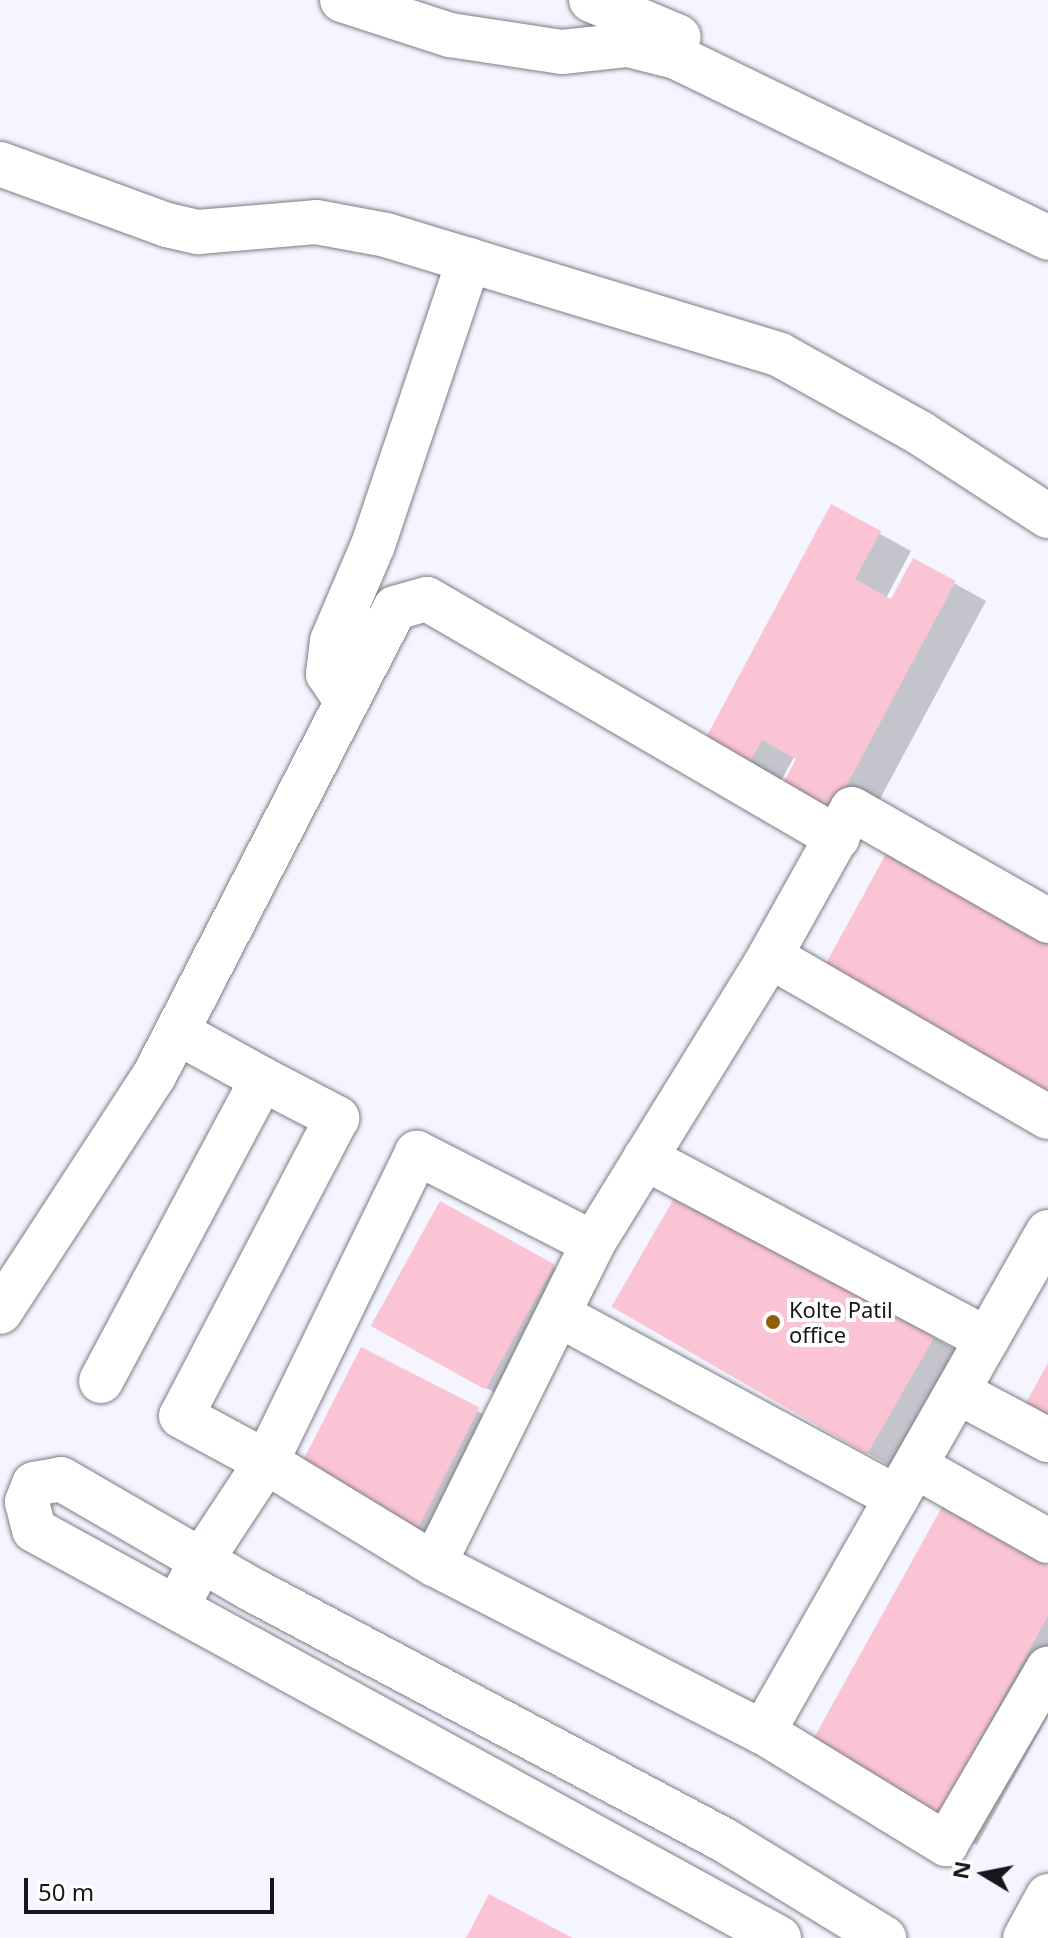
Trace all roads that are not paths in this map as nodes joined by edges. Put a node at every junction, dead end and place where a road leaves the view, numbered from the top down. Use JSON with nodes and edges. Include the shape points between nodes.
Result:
{"nodes":[{"id":1,"x":342,"y":0,"type":"edge"},
{"id":2,"x":591,"y":0,"type":"edge"},
{"id":3,"x":0,"y":164,"type":"edge"},
{"id":4,"x":1048,"y":207,"type":"edge"},
{"id":5,"x":1048,"y":238,"type":"edge"},
{"id":6,"x":469,"y":260,"type":"junction"},
{"id":7,"x":1048,"y":516,"type":"edge"},
{"id":8,"x":347,"y":702,"type":"junction"},
{"id":9,"x":838,"y":838,"type":"junction"},
{"id":10,"x":1048,"y":921,"type":"edge"},
{"id":11,"x":770,"y":956,"type":"junction"},
{"id":12,"x":177,"y":1032,"type":"junction"},
{"id":13,"x":262,"y":1079,"type":"junction"},
{"id":14,"x":1048,"y":1117,"type":"edge"},
{"id":15,"x":645,"y":1158,"type":"junction"},
{"id":16,"x":1048,"y":1232,"type":"edge"},
{"id":17,"x":593,"y":1243,"type":"junction"},
{"id":18,"x":0,"y":1312,"type":"edge"},
{"id":19,"x":559,"y":1315,"type":"junction"},
{"id":20,"x":987,"y":1339,"type":"junction"},
{"id":21,"x":101,"y":1381,"type":"dead end"},
{"id":22,"x":958,"y":1392,"type":"junction"},
{"id":23,"x":1048,"y":1440,"type":"edge"},
{"id":24,"x":266,"y":1462,"type":"junction"},
{"id":25,"x":907,"y":1482,"type":"junction"},
{"id":26,"x":13,"y":1495,"type":"edge"},
{"id":27,"x":1048,"y":1541,"type":"edge"},
{"id":28,"x":202,"y":1559,"type":"junction"},
{"id":29,"x":434,"y":1564,"type":"junction"},
{"id":30,"x":177,"y":1607,"type":"junction"},
{"id":31,"x":1048,"y":1669,"type":"edge"},
{"id":32,"x":763,"y":1732,"type":"junction"},
{"id":33,"x":1048,"y":1896,"type":"edge"},
{"id":34,"x":779,"y":1938,"type":"edge"},
{"id":35,"x":884,"y":1938,"type":"edge"},
{"id":36,"x":1025,"y":1938,"type":"edge"}],
"edges":[{"from":1,"to":5,"type":"street","via":[[450,35],[562,52],[628,45],[676,57]]},
{"from":2,"to":4,"type":"street","via":[[748,65]]},
{"from":3,"to":6,"type":"street","via":[[198,232],[316,222],[386,235]]},
{"from":6,"to":7,"type":"street","via":[[780,355],[920,433]]},
{"from":6,"to":8,"type":"street","via":[[373,545],[332,641],[328,674]]},
{"from":8,"to":9,"type":"street","via":[[395,608],[427,599]]},
{"from":8,"to":12,"type":"street"},
{"from":9,"to":10,"type":"street","via":[[852,809]]},
{"from":9,"to":11,"type":"street"},
{"from":11,"to":14,"type":"street"},
{"from":11,"to":15,"type":"street"},
{"from":12,"to":13,"type":"street"},
{"from":12,"to":18,"type":"street","via":[[154,1076]]},
{"from":13,"to":21,"type":"street"},
{"from":13,"to":24,"type":"street","via":[[337,1118],[181,1416]]},
{"from":15,"to":17,"type":"street"},
{"from":15,"to":20,"type":"street"},
{"from":16,"to":20,"type":"street"},
{"from":17,"to":19,"type":"street"},
{"from":17,"to":24,"type":"street","via":[[417,1153]]},
{"from":19,"to":25,"type":"street"},
{"from":19,"to":29,"type":"street"},
{"from":20,"to":22,"type":"street"},
{"from":22,"to":23,"type":"street"},
{"from":22,"to":25,"type":"street"},
{"from":24,"to":28,"type":"street"},
{"from":24,"to":29,"type":"street"},
{"from":25,"to":27,"type":"street"},
{"from":25,"to":32,"type":"street"},
{"from":26,"to":28,"type":"street","via":[[61,1479]]},
{"from":26,"to":30,"type":"street","via":[[34,1530]]},
{"from":28,"to":30,"type":"street"},
{"from":28,"to":35,"type":"street","via":[[724,1840]]},
{"from":29,"to":32,"type":"street"},
{"from":30,"to":34,"type":"street"},
{"from":31,"to":32,"type":"street","via":[[946,1844]]},
{"from":33,"to":36,"type":"street"}]}
